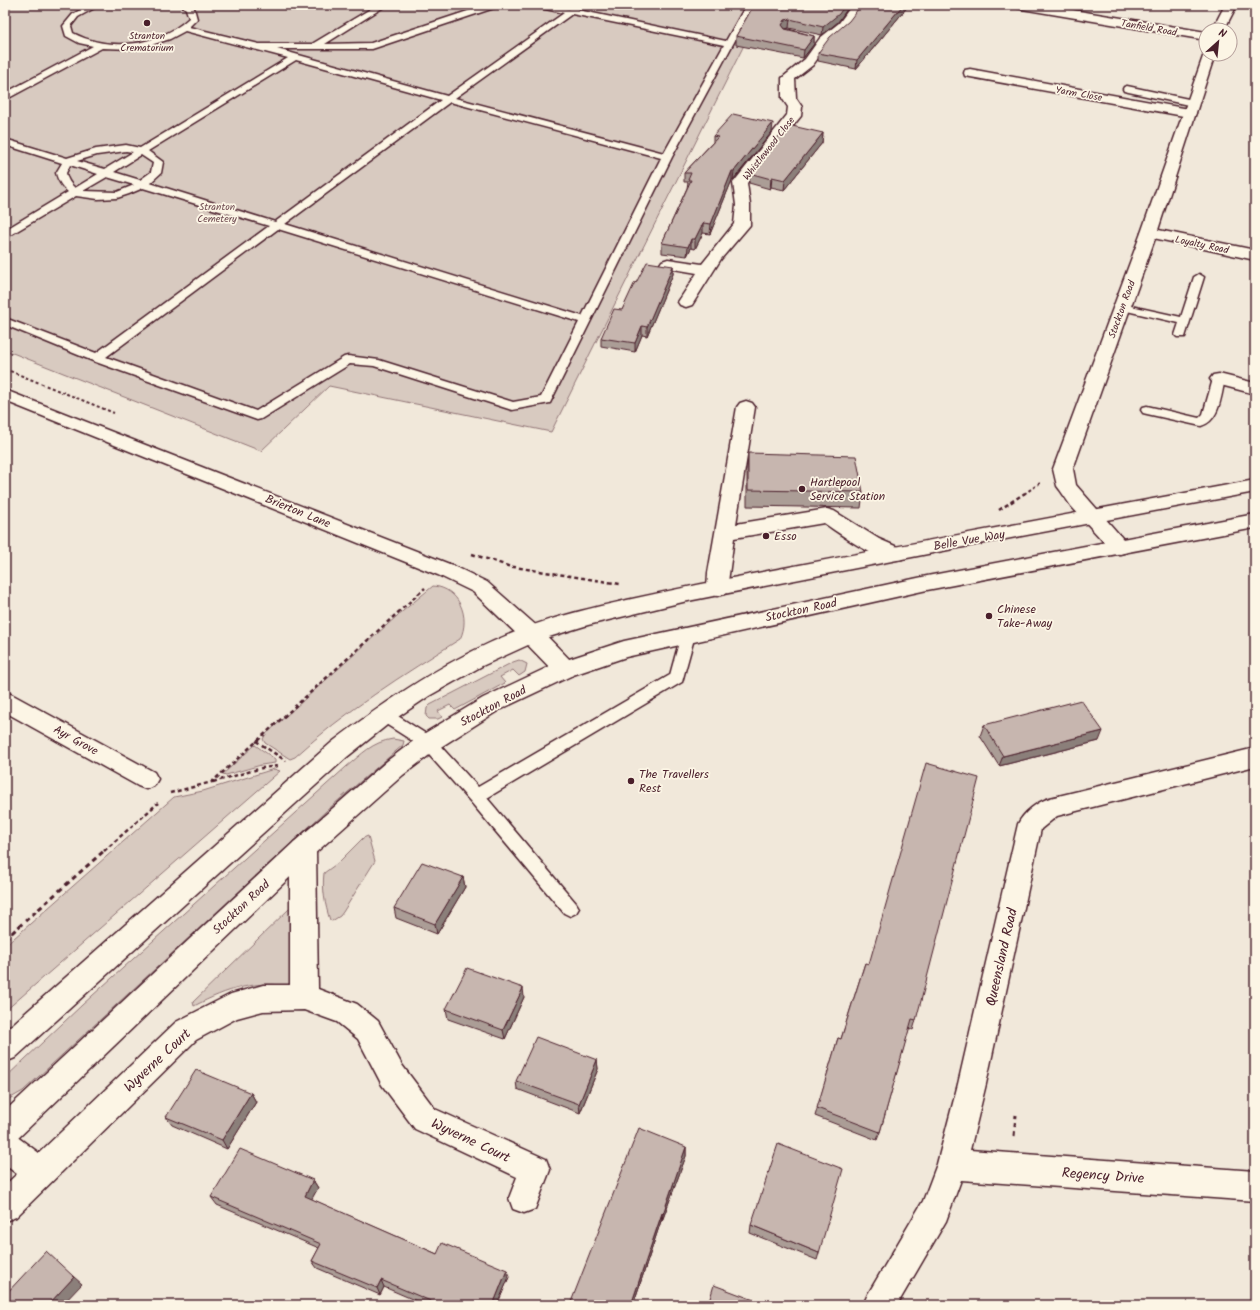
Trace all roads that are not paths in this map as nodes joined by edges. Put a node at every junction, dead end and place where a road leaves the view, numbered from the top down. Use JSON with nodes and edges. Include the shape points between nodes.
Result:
{"nodes":[{"id":1,"x":74,"y":5,"type":"edge"},
{"id":2,"x":185,"y":5,"type":"edge"},
{"id":3,"x":383,"y":5,"type":"edge"},
{"id":4,"x":494,"y":5,"type":"edge"},
{"id":5,"x":539,"y":5,"type":"edge"},
{"id":6,"x":580,"y":5,"type":"edge"},
{"id":7,"x":750,"y":5,"type":"edge"},
{"id":8,"x":858,"y":5,"type":"edge"},
{"id":9,"x":1022,"y":5,"type":"edge"},
{"id":10,"x":1231,"y":5,"type":"edge"},
{"id":11,"x":92,"y":6,"type":"edge"},
{"id":12,"x":570,"y":12,"type":"junction"},
{"id":13,"x":1222,"y":22,"type":"edge"},
{"id":14,"x":185,"y":28,"type":"junction"},
{"id":15,"x":1198,"y":35,"type":"edge"},
{"id":16,"x":810,"y":38,"type":"edge"},
{"id":17,"x":824,"y":41,"type":"junction"},
{"id":18,"x":729,"y":44,"type":"junction"},
{"id":19,"x":100,"y":46,"type":"junction"},
{"id":20,"x":259,"y":47,"type":"junction"},
{"id":21,"x":315,"y":47,"type":"junction"},
{"id":22,"x":295,"y":57,"type":"junction"},
{"id":23,"x":1206,"y":62,"type":"edge"},
{"id":24,"x":970,"y":73,"type":"dead end"},
{"id":25,"x":1127,"y":89,"type":"dead end"},
{"id":26,"x":5,"y":97,"type":"edge"},
{"id":27,"x":448,"y":100,"type":"junction"},
{"id":28,"x":1191,"y":108,"type":"junction"},
{"id":29,"x":5,"y":142,"type":"edge"},
{"id":30,"x":141,"y":151,"type":"junction"},
{"id":31,"x":667,"y":156,"type":"junction"},
{"id":32,"x":68,"y":161,"type":"junction"},
{"id":33,"x":106,"y":173,"type":"junction"},
{"id":34,"x":143,"y":184,"type":"junction"},
{"id":35,"x":75,"y":192,"type":"junction"},
{"id":36,"x":276,"y":225,"type":"junction"},
{"id":37,"x":1149,"y":233,"type":"junction"},
{"id":38,"x":5,"y":235,"type":"edge"},
{"id":39,"x":1255,"y":255,"type":"edge"},
{"id":40,"x":668,"y":264,"type":"edge"},
{"id":41,"x":706,"y":270,"type":"junction"},
{"id":42,"x":1200,"y":277,"type":"dead end"},
{"id":43,"x":686,"y":302,"type":"dead end"},
{"id":44,"x":1122,"y":307,"type":"junction"},
{"id":45,"x":585,"y":320,"type":"junction"},
{"id":46,"x":5,"y":321,"type":"edge"},
{"id":47,"x":1185,"y":321,"type":"junction"},
{"id":48,"x":1181,"y":335,"type":"dead end"},
{"id":49,"x":97,"y":358,"type":"junction"},
{"id":50,"x":1219,"y":379,"type":"joint"},
{"id":51,"x":1255,"y":389,"type":"edge"},
{"id":52,"x":5,"y":395,"type":"edge"},
{"id":53,"x":746,"y":407,"type":"dead end"},
{"id":54,"x":1147,"y":410,"type":"dead end"},
{"id":55,"x":1255,"y":486,"type":"edge"},
{"id":56,"x":1094,"y":517,"type":"junction"},
{"id":57,"x":1255,"y":521,"type":"edge"},
{"id":58,"x":725,"y":533,"type":"junction"},
{"id":59,"x":1120,"y":547,"type":"junction"},
{"id":60,"x":895,"y":554,"type":"junction"},
{"id":61,"x":717,"y":589,"type":"junction"},
{"id":62,"x":531,"y":634,"type":"junction"},
{"id":63,"x":688,"y":635,"type":"junction"},
{"id":64,"x":565,"y":669,"type":"junction"},
{"id":65,"x":5,"y":701,"type":"edge"},
{"id":66,"x":384,"y":716,"type":"junction"},
{"id":67,"x":428,"y":743,"type":"junction"},
{"id":68,"x":1255,"y":757,"type":"edge"},
{"id":69,"x":146,"y":779,"type":"dead end"},
{"id":70,"x":476,"y":796,"type":"junction"},
{"id":71,"x":303,"y":849,"type":"junction"},
{"id":72,"x":570,"y":908,"type":"dead end"},
{"id":73,"x":304,"y":997,"type":"junction"},
{"id":74,"x":5,"y":1049,"type":"edge"},
{"id":75,"x":5,"y":1131,"type":"edge"},
{"id":76,"x":5,"y":1147,"type":"edge"},
{"id":77,"x":952,"y":1164,"type":"junction"},
{"id":78,"x":40,"y":1172,"type":"junction"},
{"id":79,"x":1255,"y":1186,"type":"edge"},
{"id":80,"x":524,"y":1198,"type":"dead end"},
{"id":81,"x":5,"y":1206,"type":"edge"},
{"id":82,"x":879,"y":1305,"type":"edge"}],
"edges":[{"from":1,"to":11,"type":"lane"},
{"from":2,"to":14,"type":"lane","via":[[190,8],[192,19]]},
{"from":3,"to":21,"type":"lane"},
{"from":4,"to":21,"type":"lane","via":[[372,46]]},
{"from":5,"to":12,"type":"lane"},
{"from":6,"to":12,"type":"lane"},
{"from":7,"to":18,"type":"lane"},
{"from":8,"to":17,"type":"main road","name":"Whistlewood Close","via":[[843,26]]},
{"from":9,"to":15,"type":"main road","name":"Tanfield Road"},
{"from":10,"to":13,"type":"main road"},
{"from":11,"to":19,"type":"lane","via":[[70,20],[67,26],[69,34],[78,41]]},
{"from":12,"to":18,"type":"lane"},
{"from":12,"to":27,"type":"lane"},
{"from":14,"to":19,"type":"lane","via":[[148,43]]},
{"from":14,"to":20,"type":"lane"},
{"from":16,"to":17,"type":"main road"},
{"from":17,"to":41,"type":"main road","name":"Whistlewood Close","via":[[815,56],[788,78],[789,98],[795,107],[794,116],[740,183],[742,226]]},
{"from":18,"to":31,"type":"lane"},
{"from":19,"to":26,"type":"lane"},
{"from":20,"to":21,"type":"lane"},
{"from":20,"to":22,"type":"lane"},
{"from":22,"to":27,"type":"lane"},
{"from":22,"to":30,"type":"lane"},
{"from":23,"to":28,"type":"main road","name":"Stockton Road"},
{"from":24,"to":28,"type":"main road","name":"Yarm Close"},
{"from":25,"to":28,"type":"lane"},
{"from":27,"to":31,"type":"lane"},
{"from":27,"to":36,"type":"lane"},
{"from":28,"to":37,"type":"main road","name":"Stockton Road"},
{"from":29,"to":32,"type":"lane"},
{"from":30,"to":32,"type":"lane","via":[[126,148],[96,152]]},
{"from":30,"to":33,"type":"lane"},
{"from":30,"to":34,"type":"lane","via":[[158,162],[156,173]]},
{"from":31,"to":45,"type":"lane"},
{"from":32,"to":33,"type":"lane"},
{"from":32,"to":35,"type":"lane","via":[[61,172],[62,181]]},
{"from":33,"to":34,"type":"lane"},
{"from":33,"to":35,"type":"lane"},
{"from":34,"to":35,"type":"lane","via":[[121,194]]},
{"from":34,"to":36,"type":"lane"},
{"from":35,"to":38,"type":"lane"},
{"from":36,"to":45,"type":"lane"},
{"from":36,"to":49,"type":"lane"},
{"from":37,"to":39,"type":"main road","name":"Loyalty Road"},
{"from":37,"to":44,"type":"main road","name":"Stockton Road"},
{"from":40,"to":41,"type":"main road"},
{"from":41,"to":43,"type":"main road","name":"Whistlewood Close"},
{"from":42,"to":47,"type":"lane"},
{"from":44,"to":47,"type":"lane"},
{"from":44,"to":56,"type":"main road","name":"Stockton Road","via":[[1063,469],[1067,486]]},
{"from":45,"to":49,"type":"lane","via":[[546,400],[512,406],[375,363],[348,360],[257,416]]},
{"from":46,"to":49,"type":"lane"},
{"from":47,"to":48,"type":"lane"},
{"from":50,"to":51,"type":"main road"},
{"from":50,"to":54,"type":"lane","via":[[1209,416],[1201,422]]},
{"from":52,"to":62,"type":"main road","name":"Brierton Lane","via":[[445,570],[480,587]]},
{"from":53,"to":58,"type":"main road"},
{"from":55,"to":56,"type":"main road","name":"Belle Vue Way"},
{"from":56,"to":59,"type":"main road","name":"Stockton Road"},
{"from":56,"to":60,"type":"main road","name":"Belle Vue Way"},
{"from":57,"to":59,"type":"main road","name":"Stockton Road"},
{"from":58,"to":60,"type":"main road","via":[[827,516],[872,544]]},
{"from":58,"to":61,"type":"main road"},
{"from":59,"to":63,"type":"main road","name":"Stockton Road","via":[[927,584]]},
{"from":60,"to":61,"type":"main road","name":"Belle Vue Way"},
{"from":61,"to":62,"type":"main road","name":"Belle Vue Way","via":[[587,617]]},
{"from":62,"to":64,"type":"main road","name":"Brierton Lane"},
{"from":62,"to":66,"type":"main road","via":[[474,660],[421,690]]},
{"from":63,"to":64,"type":"main road","name":"Stockton Road","via":[[624,649]]},
{"from":63,"to":70,"type":"lane","via":[[677,678]]},
{"from":64,"to":67,"type":"main road","name":"Stockton Road","via":[[491,704]]},
{"from":65,"to":69,"type":"main road","name":"Ayr Grove"},
{"from":66,"to":67,"type":"lane"},
{"from":66,"to":74,"type":"main road","via":[[315,771]]},
{"from":67,"to":70,"type":"lane"},
{"from":67,"to":71,"type":"main road","name":"Stockton Road","via":[[395,768]]},
{"from":68,"to":77,"type":"main road","name":"Queensland Road","via":[[1050,808],[1030,824]]},
{"from":70,"to":72,"type":"lane"},
{"from":71,"to":73,"type":"main road"},
{"from":71,"to":75,"type":"main road","name":"Stockton Road"},
{"from":73,"to":78,"type":"main road","name":"Wyverne Court","via":[[262,998],[231,1007],[186,1030]]},
{"from":73,"to":80,"type":"main road","name":"Wyverne Court","via":[[347,1013],[368,1030],[392,1075],[425,1119],[535,1170]]},
{"from":76,"to":78,"type":"main road"},
{"from":77,"to":79,"type":"main road","name":"Regency Drive"},
{"from":77,"to":82,"type":"main road","name":"Queensland Road","via":[[935,1210]]},
{"from":78,"to":81,"type":"main road"}]}
